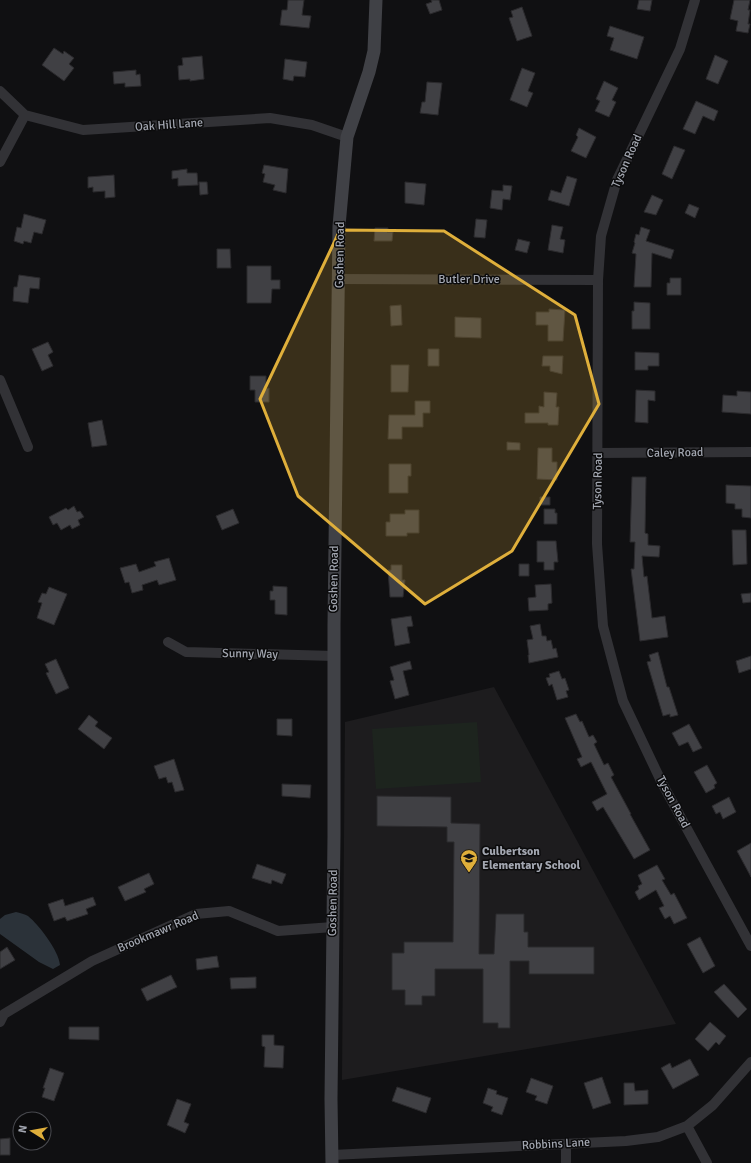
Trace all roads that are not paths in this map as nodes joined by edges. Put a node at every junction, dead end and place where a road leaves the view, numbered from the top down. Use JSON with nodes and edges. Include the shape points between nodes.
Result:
{"nodes":[{"id":1,"x":376,"y":0,"type":"edge"},
{"id":2,"x":695,"y":0,"type":"edge"},
{"id":3,"x":0,"y":91,"type":"edge"},
{"id":4,"x":25,"y":115,"type":"junction"},
{"id":5,"x":347,"y":137,"type":"junction"},
{"id":6,"x":0,"y":162,"type":"edge"},
{"id":7,"x":339,"y":278,"type":"junction"},
{"id":8,"x":598,"y":280,"type":"junction"},
{"id":9,"x":0,"y":380,"type":"edge"},
{"id":10,"x":28,"y":447,"type":"dead end"},
{"id":11,"x":751,"y":452,"type":"edge"},
{"id":12,"x":598,"y":454,"type":"junction"},
{"id":13,"x":168,"y":642,"type":"dead end"},
{"id":14,"x":334,"y":656,"type":"junction"},
{"id":15,"x":333,"y":927,"type":"junction"},
{"id":16,"x":751,"y":946,"type":"edge"},
{"id":17,"x":0,"y":1022,"type":"edge"},
{"id":18,"x":751,"y":1062,"type":"edge"},
{"id":19,"x":687,"y":1126,"type":"junction"},
{"id":20,"x":566,"y":1144,"type":"junction"},
{"id":21,"x":332,"y":1159,"type":"edge"},
{"id":22,"x":566,"y":1163,"type":"edge"},
{"id":23,"x":707,"y":1163,"type":"edge"}],
"edges":[{"from":1,"to":5,"type":"street","name":"Goshen Road","via":[[374,50]]},
{"from":2,"to":8,"type":"street","name":"Tyson Road","via":[[680,49],[617,180],[601,236]]},
{"from":3,"to":4,"type":"street","name":"Oak Hill Lane"},
{"from":4,"to":5,"type":"street","name":"Oak Hill Lane","via":[[83,130],[270,118],[312,125]]},
{"from":4,"to":6,"type":"street"},
{"from":5,"to":7,"type":"street","name":"Goshen Road","via":[[339,226]]},
{"from":7,"to":8,"type":"street","name":"Butler Drive"},
{"from":7,"to":14,"type":"street","name":"Goshen Road"},
{"from":8,"to":12,"type":"street","name":"Tyson Road"},
{"from":9,"to":10,"type":"street"},
{"from":11,"to":12,"type":"street","name":"Caley Road"},
{"from":12,"to":16,"type":"street","name":"Tyson Road","via":[[597,544],[603,626],[623,701],[662,783]]},
{"from":13,"to":14,"type":"street","name":"Sunny Way","via":[[186,652]]},
{"from":14,"to":15,"type":"street","name":"Goshen Road"},
{"from":15,"to":17,"type":"street","name":"Brookmawr Road","via":[[278,931],[230,911],[196,914],[92,961],[4,1014]]},
{"from":15,"to":21,"type":"street","name":"Goshen Road"},
{"from":18,"to":19,"type":"street","name":"Robbins Lane","via":[[713,1105]]},
{"from":19,"to":20,"type":"street","name":"Robbins Lane","via":[[658,1137]]},
{"from":19,"to":23,"type":"street"},
{"from":20,"to":21,"type":"street","name":"Robbins Lane"},
{"from":20,"to":22,"type":"street"}]}
